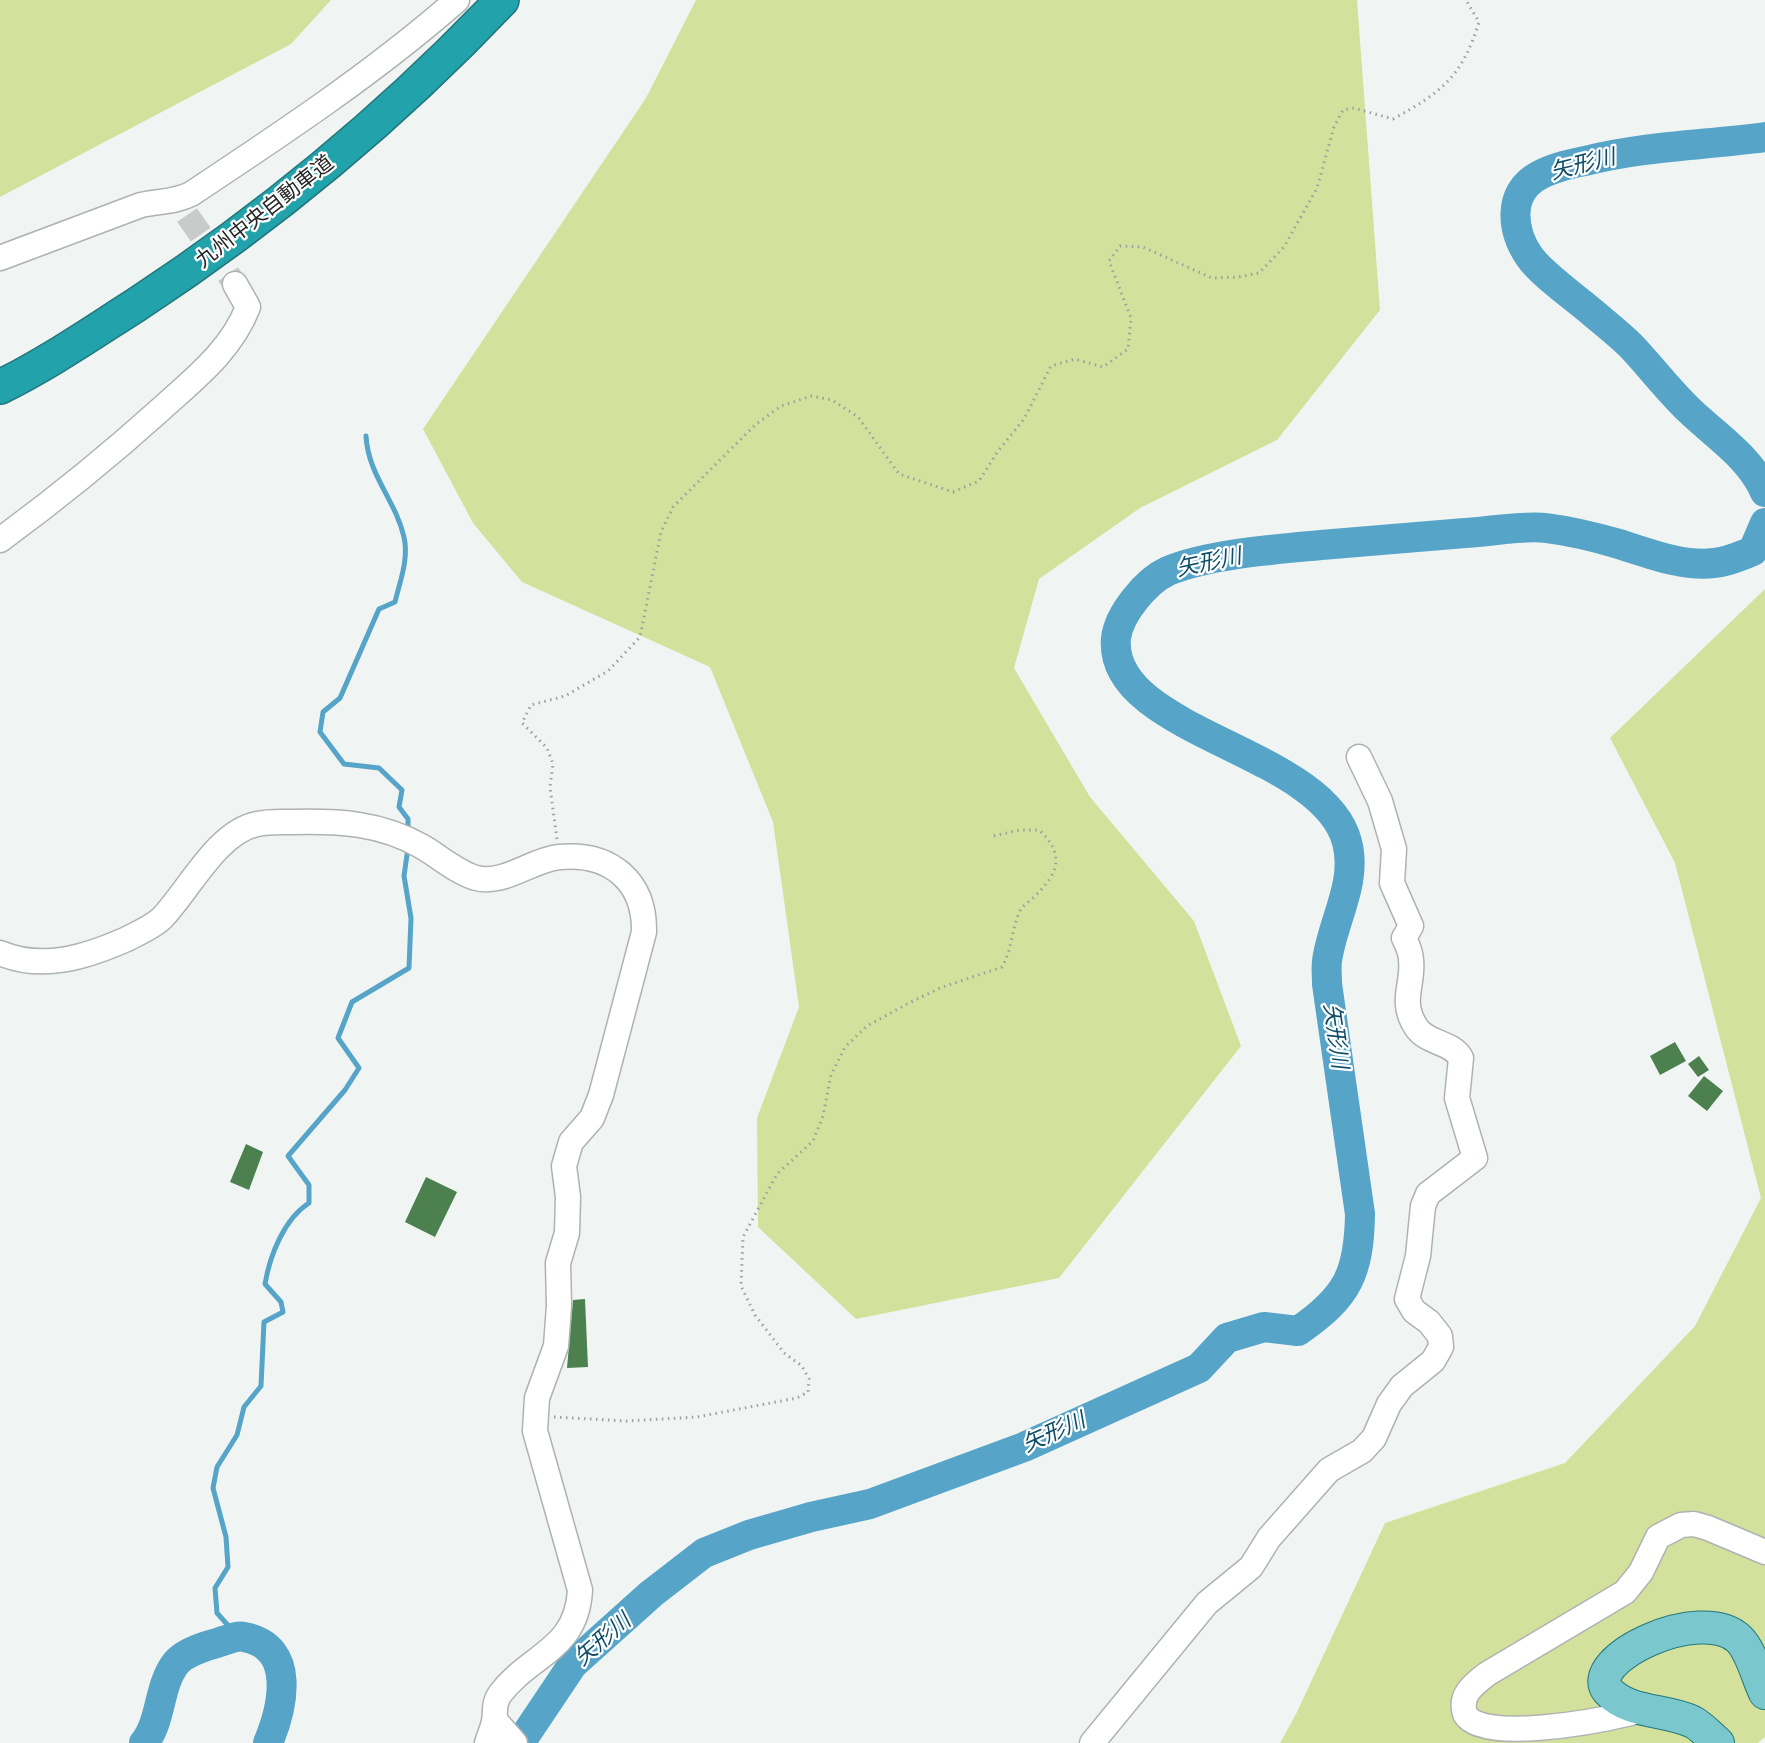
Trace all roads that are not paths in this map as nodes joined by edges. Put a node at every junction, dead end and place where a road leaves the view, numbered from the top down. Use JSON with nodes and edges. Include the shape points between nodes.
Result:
{"nodes":[{"id":1,"x":457,"y":0,"type":"edge"},
{"id":2,"x":482,"y":0,"type":"edge"},
{"id":3,"x":502,"y":0,"type":"edge"},
{"id":4,"x":0,"y":258,"type":"edge"},
{"id":5,"x":235,"y":284,"type":"tunnel mouth"},
{"id":6,"x":0,"y":369,"type":"edge"},
{"id":7,"x":0,"y":387,"type":"edge"},
{"id":8,"x":0,"y":540,"type":"edge"},
{"id":9,"x":1359,"y":757,"type":"dead end"},
{"id":10,"x":0,"y":953,"type":"edge"},
{"id":11,"x":1765,"y":1552,"type":"edge"},
{"id":12,"x":1765,"y":1693,"type":"edge"},
{"id":13,"x":1634,"y":1706,"type":"junction"},
{"id":14,"x":500,"y":1735,"type":"edge"},
{"id":15,"x":1092,"y":1743,"type":"edge"},
{"id":16,"x":1718,"y":1743,"type":"edge"}],
"edges":[{"from":1,"to":4,"type":"street","via":[[416,36],[182,208],[159,201],[141,205]]},
{"from":2,"to":6,"type":"highway","name":"九州中央自動車道","via":[[354,121],[221,230],[86,321]]},
{"from":3,"to":7,"type":"highway","name":"九州中央自動車道","via":[[366,133],[283,202],[94,333]]},
{"from":5,"to":8,"type":"street","via":[[248,307],[223,351],[118,448]]},
{"from":9,"to":15,"type":"street","via":[[1380,801],[1394,849],[1392,883],[1411,927],[1404,938],[1412,958],[1407,991],[1410,1011],[1425,1037],[1450,1046],[1461,1058],[1457,1098],[1475,1152],[1471,1163],[1439,1183],[1423,1206],[1418,1256],[1407,1299],[1440,1336],[1441,1347],[1433,1361],[1402,1386],[1374,1438],[1362,1451],[1329,1470],[1304,1495],[1251,1567],[1207,1603]]},
{"from":10,"to":14,"type":"street","via":[[14,959],[56,962],[140,932],[160,920],[234,834],[257,824],[365,824],[393,832],[477,878],[496,878],[558,857],[584,858],[622,873],[637,893],[645,916],[644,933],[601,1095],[592,1118],[571,1142],[564,1166],[567,1233],[558,1263],[556,1346],[534,1417],[580,1590],[579,1608],[572,1627],[561,1640],[499,1695],[494,1707]]},
{"from":11,"to":13,"type":"street","via":[[1694,1524],[1669,1529],[1658,1537],[1641,1572],[1625,1592],[1487,1674],[1473,1684],[1463,1707],[1472,1728],[1487,1737],[1516,1740],[1631,1713]]},
{"from":12,"to":13,"type":"main road","via":[[1742,1641],[1713,1626],[1686,1628],[1659,1636],[1616,1659],[1609,1667],[1604,1677],[1606,1688],[1616,1698]]},
{"from":13,"to":16,"type":"main road","via":[[1694,1723]]}]}
